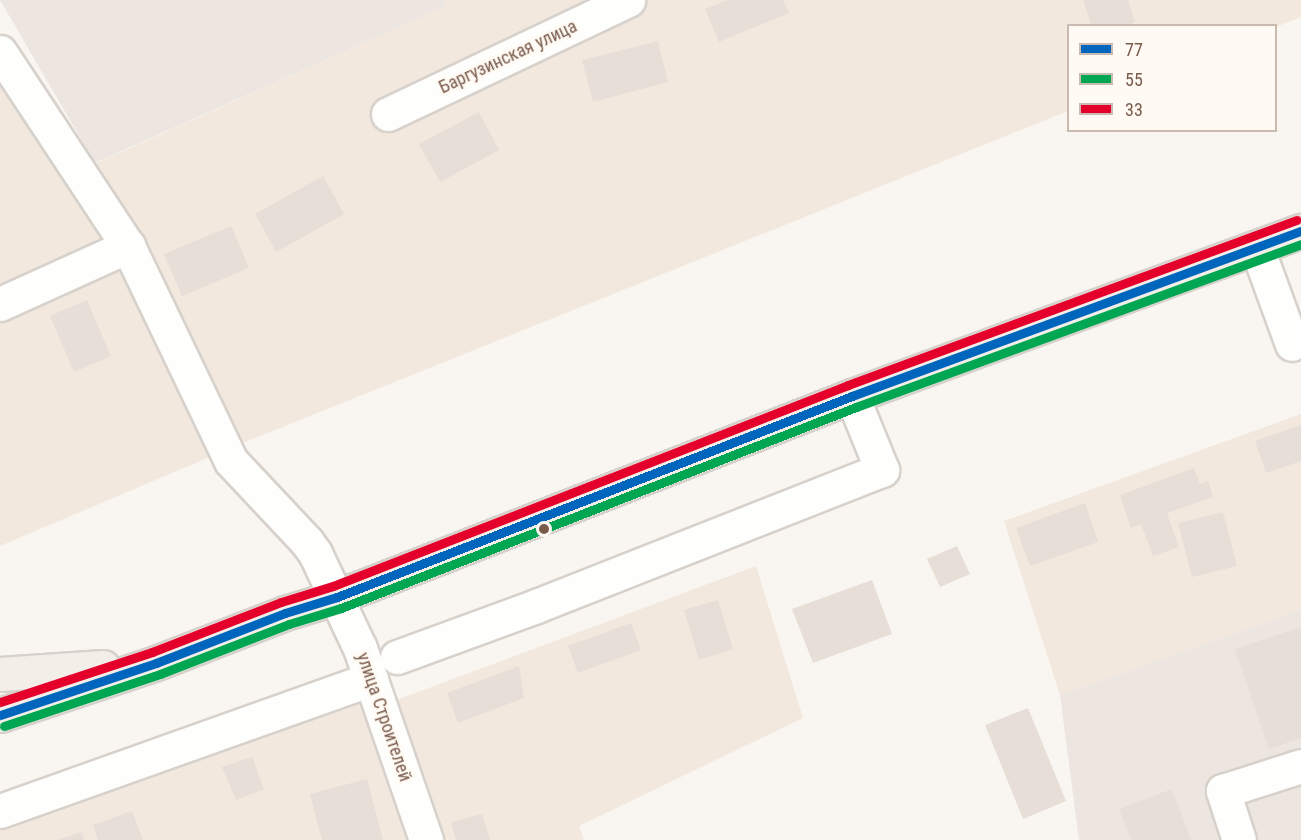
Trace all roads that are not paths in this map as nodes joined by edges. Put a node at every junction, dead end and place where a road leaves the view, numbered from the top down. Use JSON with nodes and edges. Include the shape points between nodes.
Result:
{"nodes":[{"id":1,"x":628,"y":0,"type":"edge"},
{"id":2,"x":0,"y":52,"type":"edge"},
{"id":3,"x":388,"y":114,"type":"dead end"},
{"id":4,"x":1301,"y":231,"type":"edge"},
{"id":5,"x":128,"y":246,"type":"junction"},
{"id":6,"x":1257,"y":248,"type":"junction"},
{"id":7,"x":0,"y":304,"type":"edge"},
{"id":8,"x":1292,"y":344,"type":"dead end"},
{"id":9,"x":852,"y":396,"type":"junction"},
{"id":10,"x":337,"y":597,"type":"junction"},
{"id":11,"x":397,"y":657,"type":"dead end"},
{"id":12,"x":156,"y":663,"type":"junction"},
{"id":13,"x":0,"y":674,"type":"edge"},
{"id":14,"x":370,"y":679,"type":"junction"},
{"id":15,"x":0,"y":715,"type":"edge"},
{"id":16,"x":1301,"y":766,"type":"edge"},
{"id":17,"x":0,"y":812,"type":"edge"},
{"id":18,"x":426,"y":840,"type":"edge"},
{"id":19,"x":1239,"y":840,"type":"edge"}],
"edges":[{"from":1,"to":3,"type":"street","name":"Баргузинская улица"},
{"from":2,"to":5,"type":"street","name":"улица Строителей"},
{"from":4,"to":6,"type":"main road"},
{"from":5,"to":7,"type":"street"},
{"from":5,"to":10,"type":"street","name":"улица Строителей","via":[[231,461],[308,542]]},
{"from":6,"to":8,"type":"street"},
{"from":6,"to":9,"type":"main road"},
{"from":9,"to":10,"type":"main road"},
{"from":9,"to":11,"type":"street","via":[[882,470]]},
{"from":10,"to":12,"type":"main road"},
{"from":10,"to":14,"type":"street","name":"улица Строителей"},
{"from":12,"to":13,"type":"main road"},
{"from":12,"to":15,"type":"main road"},
{"from":14,"to":17,"type":"street"},
{"from":14,"to":18,"type":"street","name":"улица Строителей"},
{"from":16,"to":19,"type":"street","via":[[1223,791]]}]}
